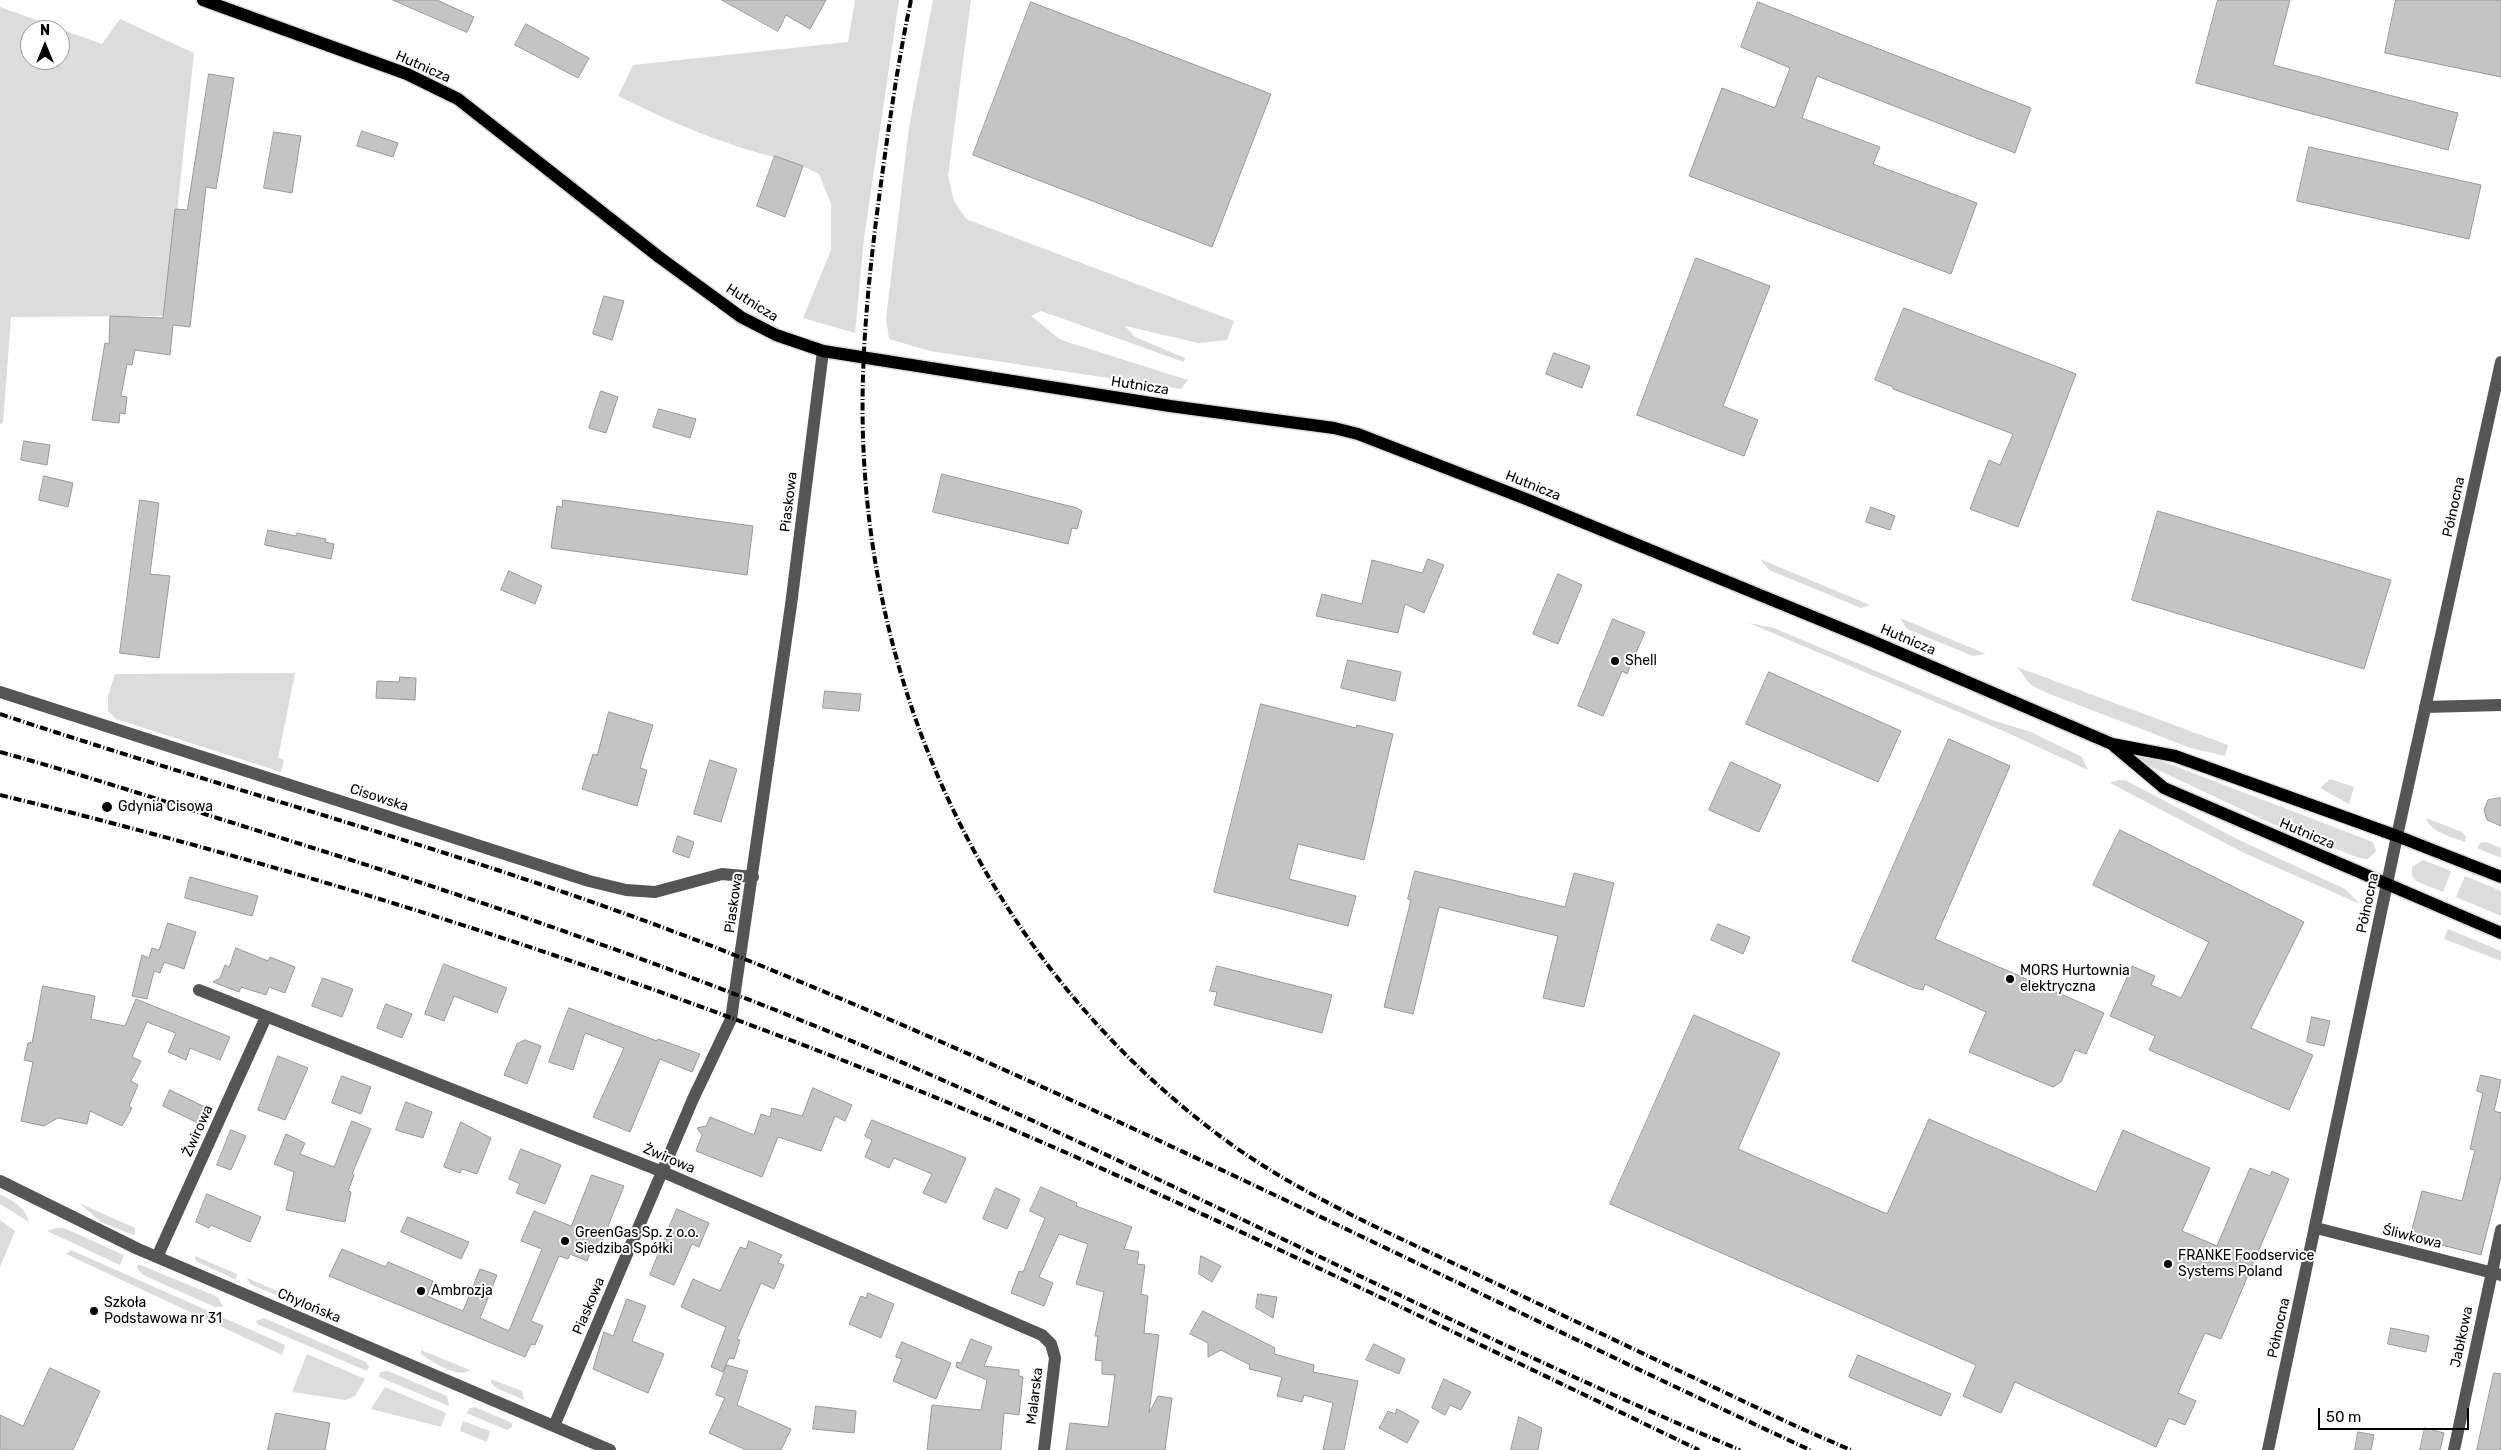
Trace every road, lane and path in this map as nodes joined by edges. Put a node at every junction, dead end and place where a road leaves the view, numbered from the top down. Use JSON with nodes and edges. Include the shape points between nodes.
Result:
{"nodes":[{"id":1,"x":203,"y":0,"type":"edge"},
{"id":2,"x":823,"y":351,"type":"junction"},
{"id":3,"x":2501,"y":362,"type":"edge"},
{"id":4,"x":0,"y":692,"type":"edge"},
{"id":5,"x":2501,"y":705,"type":"edge"},
{"id":6,"x":2425,"y":707,"type":"junction"},
{"id":7,"x":2112,"y":744,"type":"junction"},
{"id":8,"x":2397,"y":836,"type":"junction"},
{"id":9,"x":753,"y":877,"type":"junction"},
{"id":10,"x":2501,"y":877,"type":"edge"},
{"id":11,"x":2388,"y":885,"type":"junction"},
{"id":12,"x":2501,"y":933,"type":"edge"},
{"id":13,"x":199,"y":990,"type":"dead end"},
{"id":14,"x":266,"y":1017,"type":"junction"},
{"id":15,"x":662,"y":1172,"type":"junction"},
{"id":16,"x":0,"y":1181,"type":"edge"},
{"id":17,"x":2316,"y":1228,"type":"junction"},
{"id":18,"x":2501,"y":1230,"type":"edge"},
{"id":19,"x":157,"y":1257,"type":"junction"},
{"id":20,"x":2496,"y":1274,"type":"edge"},
{"id":21,"x":1052,"y":1346,"type":"joint"},
{"id":22,"x":554,"y":1426,"type":"junction"},
{"id":23,"x":610,"y":1450,"type":"edge"},
{"id":24,"x":1044,"y":1450,"type":"edge"},
{"id":25,"x":2268,"y":1450,"type":"edge"},
{"id":26,"x":2454,"y":1450,"type":"edge"}],
"edges":[{"from":1,"to":2,"type":"main road","name":"Hutnicza","via":[[407,74],[458,99],[659,257],[741,317],[776,335]]},
{"from":2,"to":7,"type":"main road","name":"Hutnicza","via":[[1358,434],[1872,641]]},
{"from":2,"to":9,"type":"street","name":"Piaskowa"},
{"from":3,"to":6,"type":"street","name":"Północna"},
{"from":4,"to":9,"type":"street","name":"Cisowska","via":[[589,881],[626,890],[655,892],[722,874]]},
{"from":5,"to":6,"type":"street"},
{"from":6,"to":8,"type":"street","name":"Północna"},
{"from":7,"to":8,"type":"main road","name":"Hutnicza","via":[[2175,756]]},
{"from":7,"to":11,"type":"main road","name":"Hutnicza","via":[[2164,788]]},
{"from":8,"to":10,"type":"main road","name":"Hutnicza"},
{"from":8,"to":11,"type":"street","name":"Północna"},
{"from":9,"to":15,"type":"street","name":"Piaskowa","via":[[731,1019]]},
{"from":11,"to":12,"type":"main road","name":"Hutnicza"},
{"from":11,"to":17,"type":"street","name":"Północna"},
{"from":13,"to":14,"type":"street","name":"Żwirowa"},
{"from":14,"to":15,"type":"street","name":"Żwirowa"},
{"from":14,"to":19,"type":"street","name":"Żwirowa"},
{"from":15,"to":21,"type":"street","name":"Żwirowa","via":[[1042,1335]]},
{"from":15,"to":22,"type":"street","name":"Piaskowa"},
{"from":16,"to":19,"type":"street","name":"Chylońska"},
{"from":17,"to":20,"type":"street","name":"Śliwkowa"},
{"from":17,"to":25,"type":"street","name":"Północna"},
{"from":18,"to":20,"type":"street","name":"Jabłkowa"},
{"from":19,"to":22,"type":"street","name":"Chylońska"},
{"from":20,"to":26,"type":"street","name":"Jabłkowa"},
{"from":21,"to":24,"type":"street","name":"Malarska","via":[[1055,1358]]},
{"from":22,"to":23,"type":"street","name":"Chylońska"}]}
